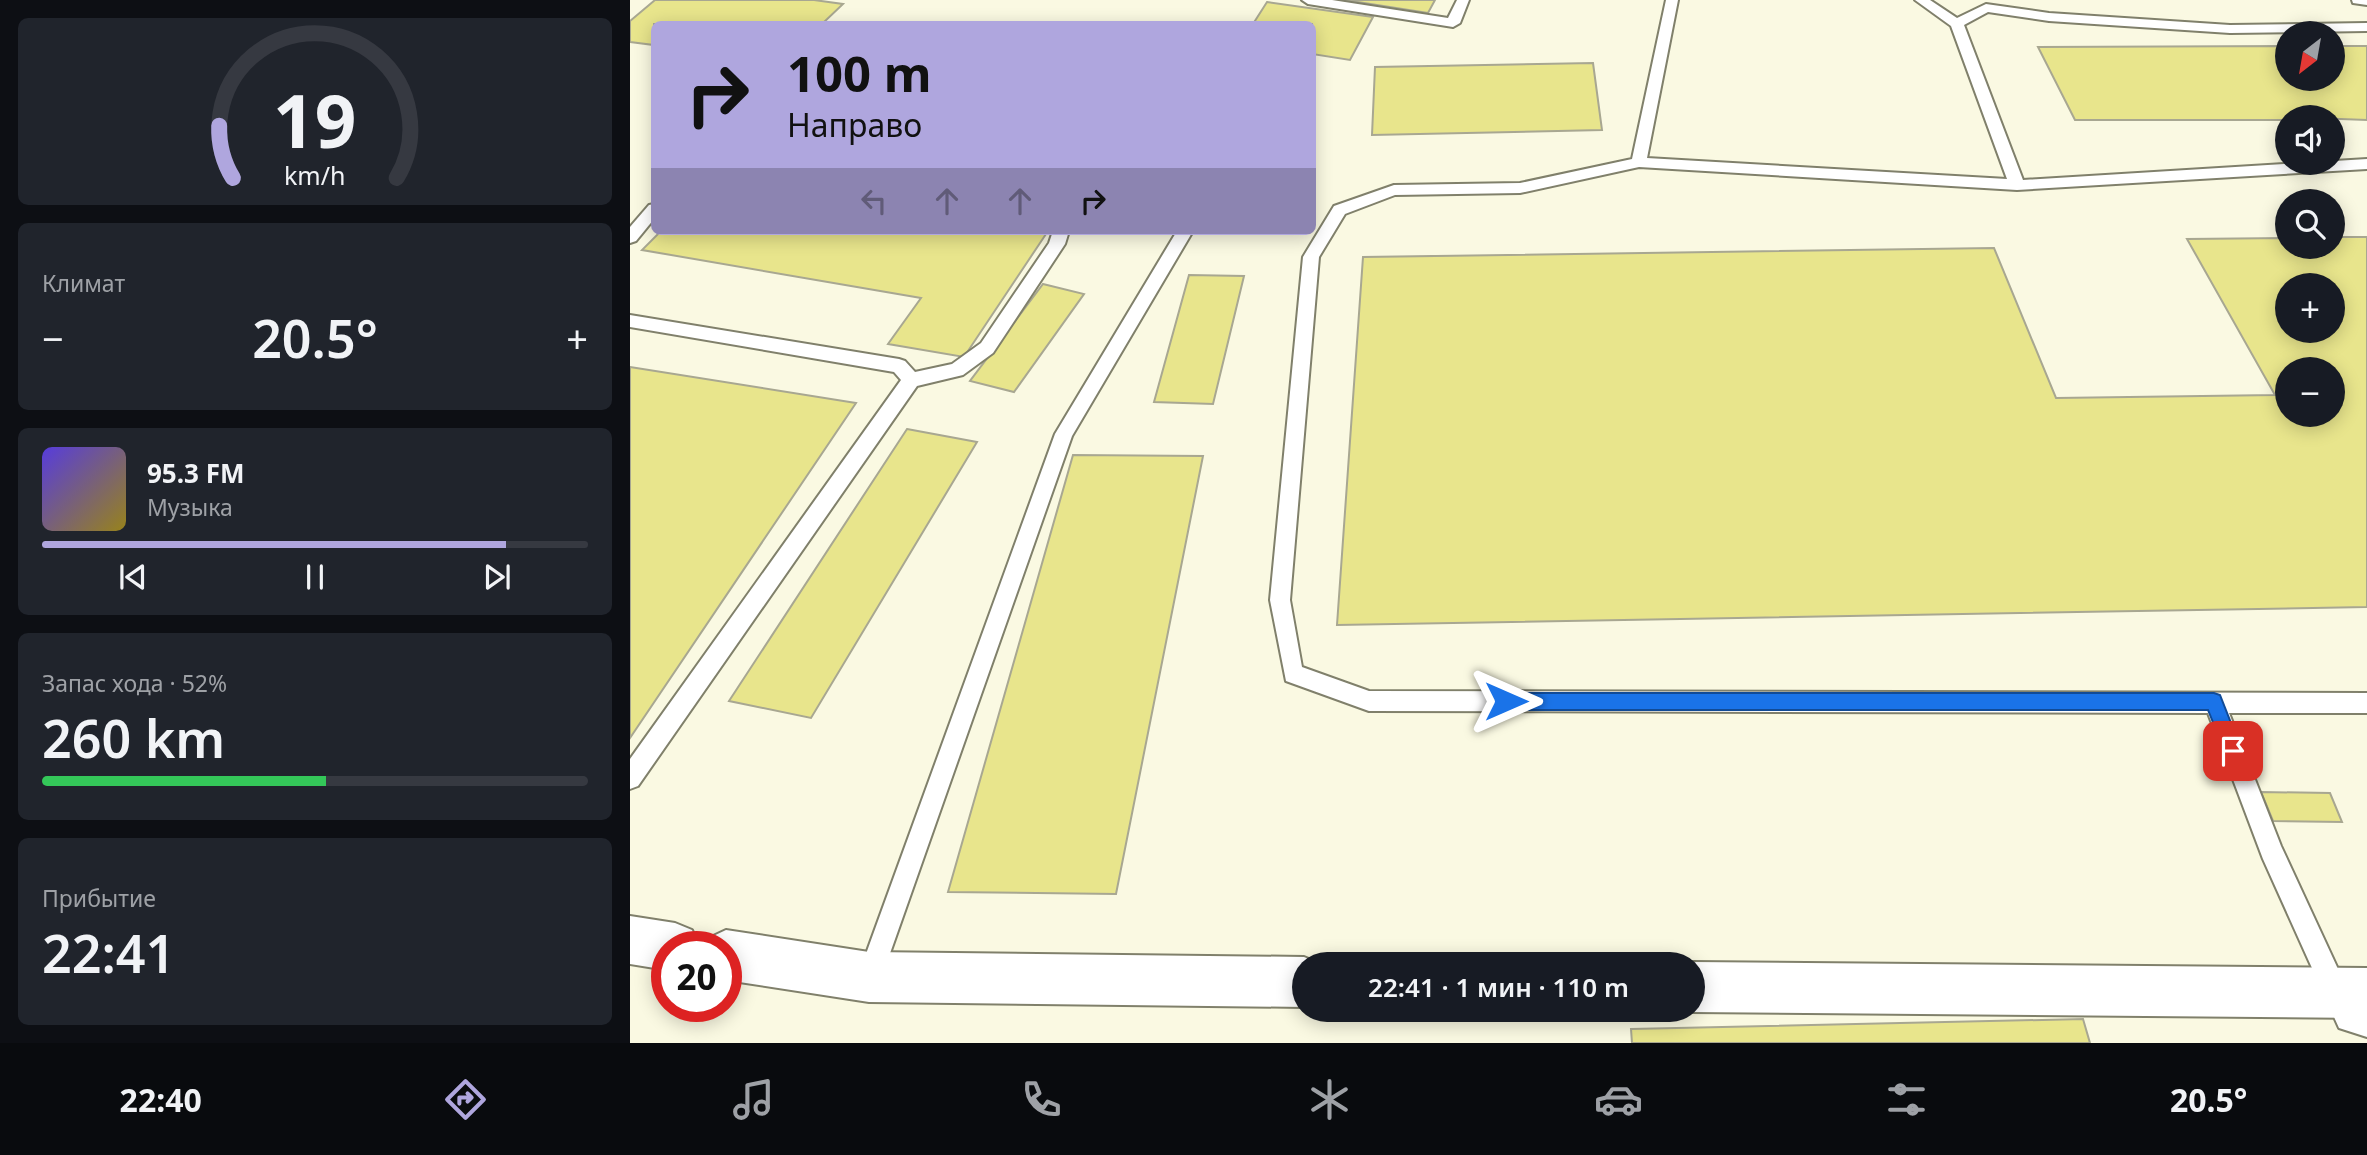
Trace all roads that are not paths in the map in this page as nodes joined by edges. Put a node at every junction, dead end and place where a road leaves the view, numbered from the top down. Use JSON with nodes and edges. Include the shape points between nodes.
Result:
{"nodes":[{"id":1,"x":1308,"y":0,"type":"edge"},
{"id":2,"x":1463,"y":0,"type":"edge"},
{"id":3,"x":1672,"y":0,"type":"edge"},
{"id":4,"x":1921,"y":0,"type":"edge"},
{"id":5,"x":2358,"y":0,"type":"edge"},
{"id":6,"x":2367,"y":1,"type":"edge"},
{"id":7,"x":1957,"y":23,"type":"junction"},
{"id":8,"x":2367,"y":27,"type":"edge"},
{"id":9,"x":1639,"y":162,"type":"junction"},
{"id":10,"x":2367,"y":163,"type":"edge"},
{"id":11,"x":2017,"y":184,"type":"junction"},
{"id":12,"x":651,"y":212,"type":"edge"},
{"id":13,"x":1060,"y":235,"type":"edge"},
{"id":14,"x":1183,"y":235,"type":"edge"},
{"id":15,"x":630,"y":237,"type":"edge"},
{"id":16,"x":630,"y":321,"type":"edge"},
{"id":17,"x":911,"y":380,"type":"junction"},
{"id":18,"x":2214,"y":701,"type":"junction"},
{"id":19,"x":2367,"y":703,"type":"edge"},
{"id":20,"x":630,"y":778,"type":"edge"},
{"id":21,"x":630,"y":940,"type":"edge"},
{"id":22,"x":651,"y":943,"type":"edge"},
{"id":23,"x":742,"y":957,"type":"edge"},
{"id":24,"x":869,"y":977,"type":"junction"},
{"id":25,"x":1292,"y":982,"type":"edge"},
{"id":26,"x":1705,"y":987,"type":"edge"},
{"id":27,"x":2357,"y":1003,"type":"edge"}],
"edges":[{"from":1,"to":2,"type":"lane","via":[[1453,23]]},
{"from":3,"to":9,"type":"lane"},
{"from":4,"to":7,"type":"lane"},
{"from":5,"to":6,"type":"lane"},
{"from":7,"to":8,"type":"lane","via":[[1986,8],[2049,17],[2230,29]]},
{"from":7,"to":11,"type":"lane"},
{"from":9,"to":11,"type":"lane"},
{"from":9,"to":18,"type":"lane","via":[[1520,188],[1394,190],[1339,210],[1311,257],[1280,600],[1293,674],[1369,701]]},
{"from":10,"to":11,"type":"lane"},
{"from":12,"to":15,"type":"lane"},
{"from":13,"to":17,"type":"lane","via":[[987,348],[957,370]]},
{"from":14,"to":24,"type":"lane","via":[[1064,434]]},
{"from":16,"to":17,"type":"lane","via":[[899,366]]},
{"from":17,"to":20,"type":"lane"},
{"from":18,"to":19,"type":"lane"},
{"from":18,"to":27,"type":"lane","via":[[2271,850]]},
{"from":21,"to":22,"type":"street"},
{"from":23,"to":24,"type":"street"},
{"from":24,"to":25,"type":"street"},
{"from":26,"to":27,"type":"street"}]}
